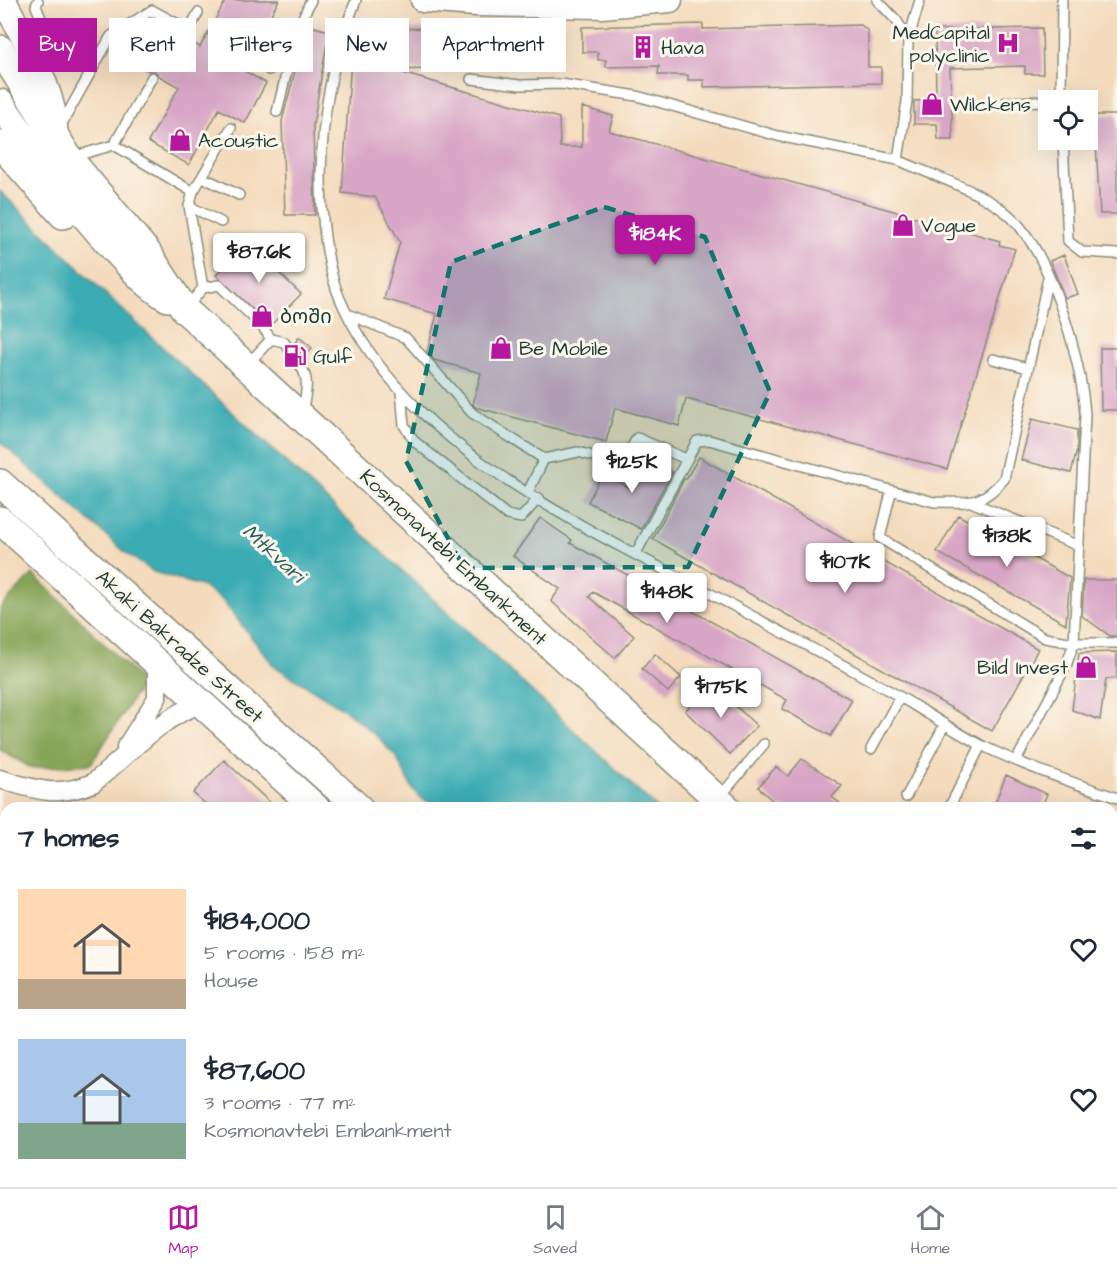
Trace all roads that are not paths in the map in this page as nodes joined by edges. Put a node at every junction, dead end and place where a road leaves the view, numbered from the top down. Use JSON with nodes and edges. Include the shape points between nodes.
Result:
{"nodes":[{"id":1,"x":4,"y":0,"type":"edge"},
{"id":2,"x":312,"y":0,"type":"edge"},
{"id":3,"x":356,"y":0,"type":"edge"},
{"id":4,"x":423,"y":0,"type":"edge"},
{"id":5,"x":670,"y":0,"type":"edge"},
{"id":6,"x":877,"y":0,"type":"edge"},
{"id":7,"x":920,"y":0,"type":"edge"},
{"id":8,"x":1062,"y":0,"type":"edge"},
{"id":9,"x":38,"y":1,"type":"edge"},
{"id":10,"x":198,"y":13,"type":"dead end"},
{"id":11,"x":41,"y":18,"type":"edge"},
{"id":12,"x":303,"y":18,"type":"edge"},
{"id":13,"x":18,"y":29,"type":"edge"},
{"id":14,"x":908,"y":40,"type":"junction"},
{"id":15,"x":0,"y":50,"type":"edge"},
{"id":16,"x":38,"y":72,"type":"edge"},
{"id":17,"x":287,"y":72,"type":"edge"},
{"id":18,"x":152,"y":77,"type":"dead end"},
{"id":19,"x":471,"y":79,"type":"dead end"},
{"id":20,"x":1061,"y":90,"type":"edge"},
{"id":21,"x":1038,"y":101,"type":"edge"},
{"id":22,"x":1006,"y":102,"type":"dead end"},
{"id":23,"x":0,"y":103,"type":"edge"},
{"id":24,"x":277,"y":112,"type":"dead end"},
{"id":25,"x":231,"y":128,"type":"dead end"},
{"id":26,"x":114,"y":145,"type":"junction"},
{"id":27,"x":4,"y":148,"type":"edge"},
{"id":28,"x":54,"y":150,"type":"junction"},
{"id":29,"x":1063,"y":150,"type":"edge"},
{"id":30,"x":898,"y":160,"type":"junction"},
{"id":31,"x":202,"y":177,"type":"junction"},
{"id":32,"x":193,"y":192,"type":"junction"},
{"id":33,"x":239,"y":195,"type":"dead end"},
{"id":34,"x":189,"y":206,"type":"junction"},
{"id":35,"x":221,"y":222,"type":"dead end"},
{"id":36,"x":1117,"y":254,"type":"edge"},
{"id":37,"x":1048,"y":278,"type":"junction"},
{"id":38,"x":150,"y":288,"type":"junction"},
{"id":39,"x":203,"y":288,"type":"junction"},
{"id":40,"x":184,"y":308,"type":"junction"},
{"id":41,"x":350,"y":315,"type":"junction"},
{"id":42,"x":271,"y":339,"type":"junction"},
{"id":43,"x":993,"y":359,"type":"dead end"},
{"id":44,"x":246,"y":366,"type":"junction"},
{"id":45,"x":1028,"y":368,"type":"junction"},
{"id":46,"x":401,"y":391,"type":"junction"},
{"id":47,"x":301,"y":417,"type":"junction"},
{"id":48,"x":544,"y":459,"type":"junction"},
{"id":49,"x":686,"y":459,"type":"junction"},
{"id":50,"x":0,"y":483,"type":"edge"},
{"id":51,"x":528,"y":492,"type":"junction"},
{"id":52,"x":891,"y":492,"type":"junction"},
{"id":53,"x":539,"y":498,"type":"junction"},
{"id":54,"x":971,"y":502,"type":"junction"},
{"id":55,"x":0,"y":520,"type":"edge"},
{"id":56,"x":1079,"y":546,"type":"junction"},
{"id":57,"x":636,"y":553,"type":"junction"},
{"id":58,"x":1074,"y":643,"type":"junction"},
{"id":59,"x":1117,"y":643,"type":"edge"},
{"id":60,"x":157,"y":661,"type":"junction"},
{"id":61,"x":900,"y":697,"type":"junction"},
{"id":62,"x":202,"y":703,"type":"junction"},
{"id":63,"x":945,"y":724,"type":"junction"},
{"id":64,"x":764,"y":744,"type":"dead end"},
{"id":65,"x":981,"y":745,"type":"junction"},
{"id":66,"x":871,"y":749,"type":"dead end"},
{"id":67,"x":117,"y":761,"type":"junction"},
{"id":68,"x":1016,"y":761,"type":"junction"},
{"id":69,"x":0,"y":779,"type":"edge"},
{"id":70,"x":906,"y":797,"type":"dead end"},
{"id":71,"x":1117,"y":798,"type":"edge"},
{"id":72,"x":309,"y":802,"type":"edge"},
{"id":73,"x":352,"y":802,"type":"edge"},
{"id":74,"x":720,"y":802,"type":"edge"},
{"id":75,"x":723,"y":802,"type":"edge"},
{"id":76,"x":952,"y":802,"type":"edge"}],
"edges":[{"from":1,"to":13,"type":"main road"},
{"from":2,"to":12,"type":"lane"},
{"from":3,"to":41,"type":"lane","via":[[336,53],[322,130],[321,213],[340,298]]},
{"from":4,"to":5,"type":"main road","via":[[602,6]]},
{"from":6,"to":14,"type":"lane"},
{"from":7,"to":14,"type":"lane"},
{"from":8,"to":20,"type":"lane"},
{"from":9,"to":11,"type":"lane"},
{"from":10,"to":28,"type":"lane","via":[[189,30],[152,10],[111,36]]},
{"from":14,"to":30,"type":"lane","via":[[907,101]]},
{"from":15,"to":28,"type":"main road","name":"Kosmonavtebi Embankment"},
{"from":16,"to":28,"type":"main road","via":[[53,111]]},
{"from":17,"to":24,"type":"lane"},
{"from":18,"to":26,"type":"lane"},
{"from":19,"to":30,"type":"lane","via":[[520,85],[561,84],[637,96],[778,136]]},
{"from":21,"to":22,"type":"lane"},
{"from":23,"to":28,"type":"main road","name":"Kosmonavtebi Embankment"},
{"from":25,"to":31,"type":"lane"},
{"from":26,"to":28,"type":"lane"},
{"from":26,"to":32,"type":"lane"},
{"from":27,"to":28,"type":"main road"},
{"from":27,"to":38,"type":"main road","via":[[66,219],[107,257]]},
{"from":28,"to":38,"type":"main road","name":"Kosmonavtebi Embankment","via":[[91,224]]},
{"from":28,"to":40,"type":"main road","name":"Kosmonavtebi Embankment","via":[[147,252]]},
{"from":29,"to":36,"type":"lane","via":[[1068,241],[1082,252]]},
{"from":30,"to":37,"type":"lane","via":[[988,200],[1006,213],[1026,233]]},
{"from":31,"to":32,"type":"lane"},
{"from":31,"to":33,"type":"lane"},
{"from":32,"to":34,"type":"lane"},
{"from":34,"to":35,"type":"lane"},
{"from":34,"to":39,"type":"lane"},
{"from":37,"to":45,"type":"lane"},
{"from":37,"to":56,"type":"lane","via":[[1076,352],[1083,384]]},
{"from":38,"to":40,"type":"main road","name":"Kosmonavtebi Embankment"},
{"from":39,"to":40,"type":"lane"},
{"from":39,"to":42,"type":"lane","via":[[219,285]]},
{"from":40,"to":44,"type":"main road","name":"Kosmonavtebi Embankment"},
{"from":41,"to":46,"type":"lane","via":[[377,364]]},
{"from":41,"to":48,"type":"lane","via":[[406,338],[472,413]]},
{"from":42,"to":44,"type":"lane"},
{"from":42,"to":47,"type":"lane","via":[[284,342],[305,371],[309,386]]},
{"from":43,"to":45,"type":"lane"},
{"from":44,"to":47,"type":"main road","name":"Kosmonavtebi Embankment"},
{"from":45,"to":54,"type":"lane","via":[[1004,479],[990,495]]},
{"from":46,"to":51,"type":"lane","via":[[458,446]]},
{"from":46,"to":53,"type":"lane","via":[[404,425],[414,441],[507,516],[521,518]]},
{"from":47,"to":74,"type":"main road","name":"Kosmonavtebi Embankment"},
{"from":48,"to":49,"type":"lane","via":[[578,452],[622,464],[637,438]]},
{"from":48,"to":51,"type":"lane"},
{"from":49,"to":52,"type":"lane","via":[[697,441],[709,440]]},
{"from":49,"to":57,"type":"lane"},
{"from":50,"to":73,"type":"main road","name":"Akaki Bakradze Street"},
{"from":51,"to":53,"type":"lane"},
{"from":52,"to":54,"type":"lane","via":[[934,502]]},
{"from":52,"to":58,"type":"lane","via":[[880,538],[1045,638]]},
{"from":53,"to":57,"type":"lane"},
{"from":54,"to":56,"type":"lane"},
{"from":55,"to":60,"type":"main road","name":"Akaki Bakradze Street"},
{"from":56,"to":58,"type":"lane"},
{"from":57,"to":61,"type":"lane"},
{"from":58,"to":59,"type":"lane"},
{"from":58,"to":68,"type":"lane"},
{"from":60,"to":62,"type":"main road","name":"Akaki Bakradze Street"},
{"from":60,"to":67,"type":"street","via":[[157,698]]},
{"from":61,"to":63,"type":"lane"},
{"from":61,"to":66,"type":"lane"},
{"from":62,"to":67,"type":"street","via":[[164,723]]},
{"from":62,"to":72,"type":"main road","name":"Akaki Bakradze Street"},
{"from":63,"to":65,"type":"lane"},
{"from":63,"to":70,"type":"lane"},
{"from":64,"to":75,"type":"lane"},
{"from":65,"to":68,"type":"lane"},
{"from":65,"to":76,"type":"lane"},
{"from":67,"to":69,"type":"street","via":[[93,783],[69,792],[40,791]]},
{"from":68,"to":71,"type":"lane"}]}
